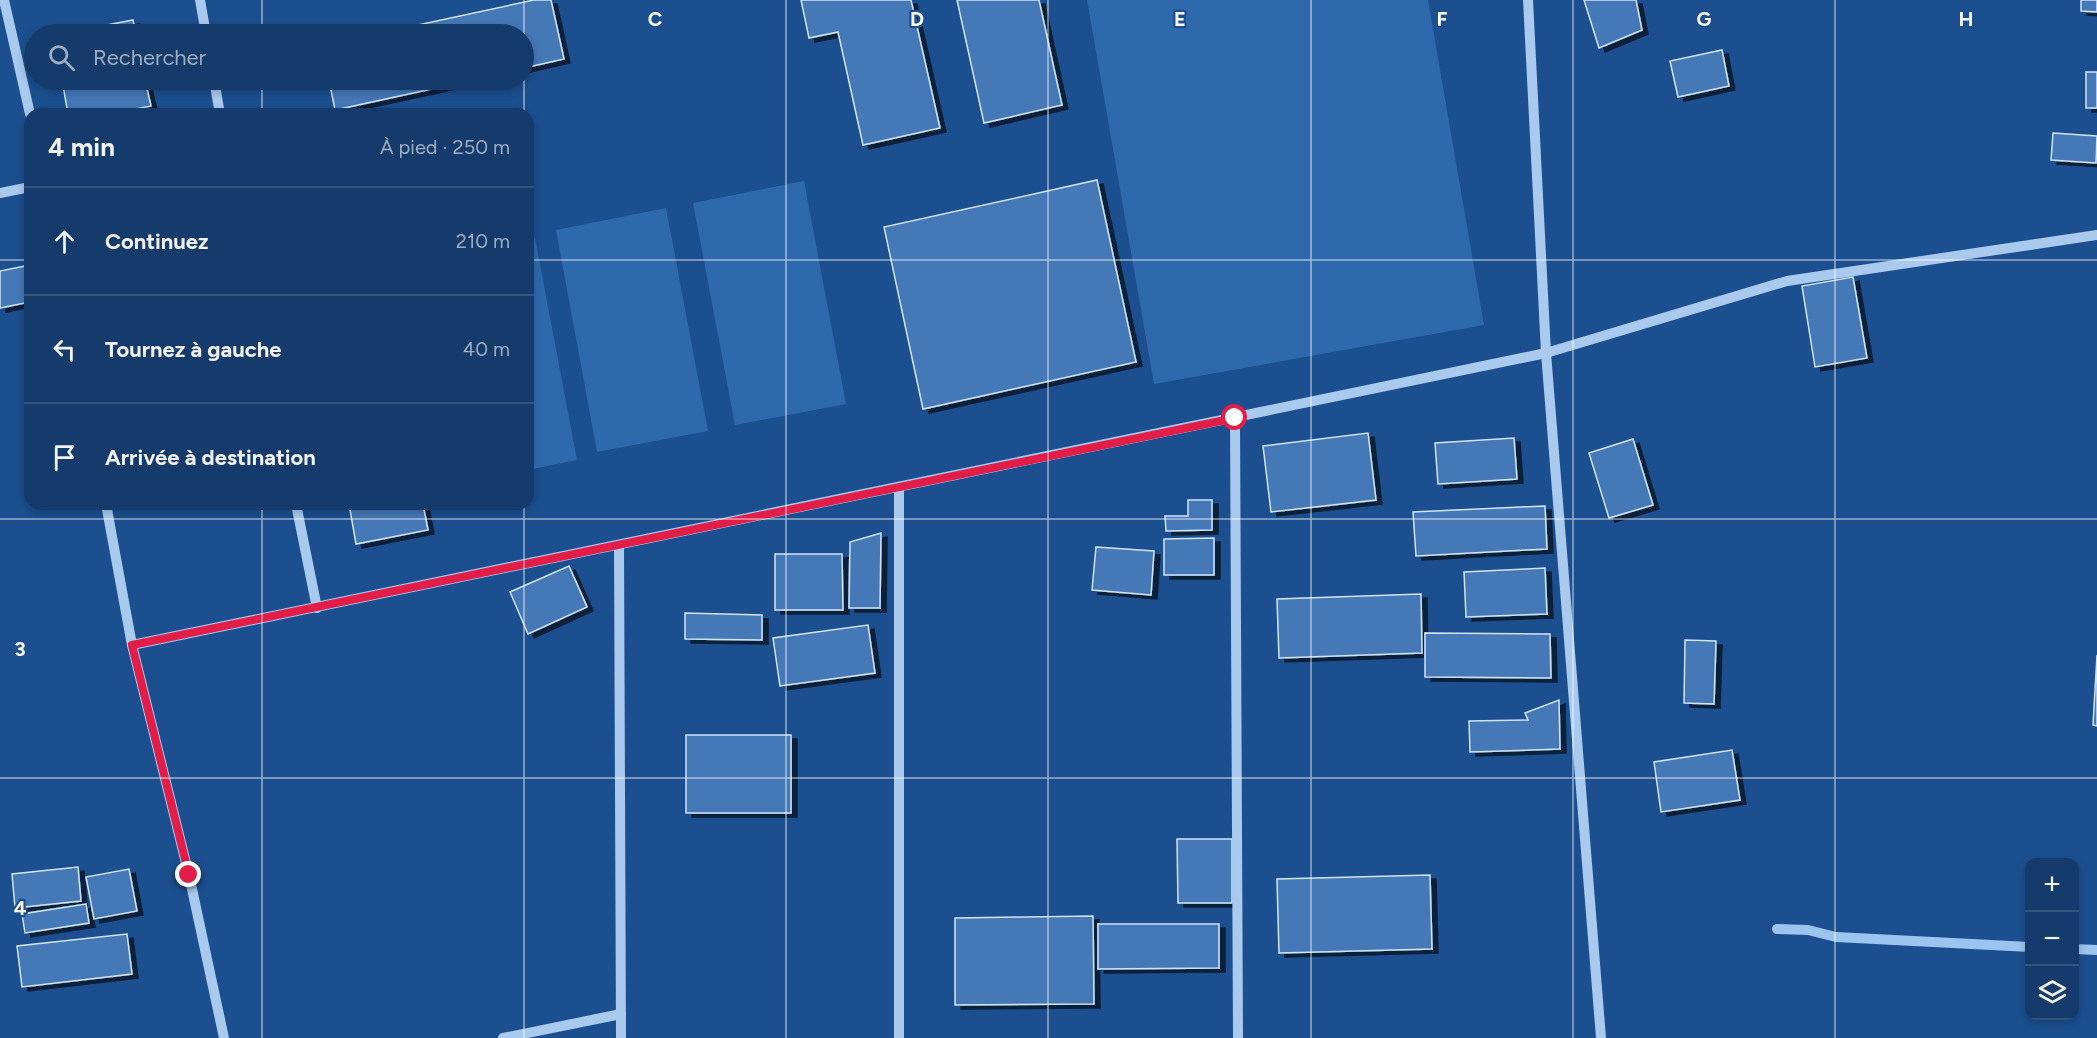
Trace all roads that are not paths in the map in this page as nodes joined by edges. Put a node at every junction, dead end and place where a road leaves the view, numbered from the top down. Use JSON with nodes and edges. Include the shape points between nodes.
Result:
{"nodes":[{"id":1,"x":4,"y":0,"type":"edge"},
{"id":2,"x":200,"y":0,"type":"edge"},
{"id":3,"x":1528,"y":0,"type":"edge"},
{"id":4,"x":204,"y":24,"type":"edge"},
{"id":5,"x":24,"y":88,"type":"edge"},
{"id":6,"x":25,"y":90,"type":"edge"},
{"id":7,"x":216,"y":90,"type":"edge"},
{"id":8,"x":29,"y":108,"type":"edge"},
{"id":9,"x":219,"y":108,"type":"edge"},
{"id":10,"x":24,"y":188,"type":"edge"},
{"id":11,"x":0,"y":193,"type":"edge"},
{"id":12,"x":2097,"y":235,"type":"edge"},
{"id":13,"x":1546,"y":353,"type":"junction"},
{"id":14,"x":1235,"y":418,"type":"junction"},
{"id":15,"x":899,"y":488,"type":"junction"},
{"id":16,"x":107,"y":510,"type":"edge"},
{"id":17,"x":297,"y":510,"type":"edge"},
{"id":18,"x":619,"y":544,"type":"junction"},
{"id":19,"x":317,"y":608,"type":"junction"},
{"id":20,"x":132,"y":645,"type":"junction"},
{"id":21,"x":621,"y":1014,"type":"junction"},
{"id":22,"x":224,"y":1038,"type":"edge"},
{"id":23,"x":503,"y":1038,"type":"edge"},
{"id":24,"x":621,"y":1038,"type":"edge"},
{"id":25,"x":898,"y":1038,"type":"edge"},
{"id":26,"x":1238,"y":1038,"type":"edge"},
{"id":27,"x":1601,"y":1038,"type":"edge"}],
"edges":[{"from":1,"to":5,"type":"street"},
{"from":2,"to":4,"type":"street"},
{"from":3,"to":13,"type":"street"},
{"from":6,"to":8,"type":"street"},
{"from":7,"to":9,"type":"street"},
{"from":10,"to":11,"type":"street"},
{"from":12,"to":13,"type":"street","via":[[1787,281]]},
{"from":13,"to":14,"type":"street"},
{"from":13,"to":27,"type":"street"},
{"from":14,"to":15,"type":"street"},
{"from":14,"to":26,"type":"street"},
{"from":15,"to":18,"type":"street"},
{"from":15,"to":25,"type":"street"},
{"from":16,"to":20,"type":"street"},
{"from":17,"to":19,"type":"street"},
{"from":18,"to":19,"type":"street"},
{"from":18,"to":21,"type":"street"},
{"from":19,"to":20,"type":"street"},
{"from":20,"to":22,"type":"street","via":[[189,875]]},
{"from":21,"to":23,"type":"street"},
{"from":21,"to":24,"type":"street"}]}
